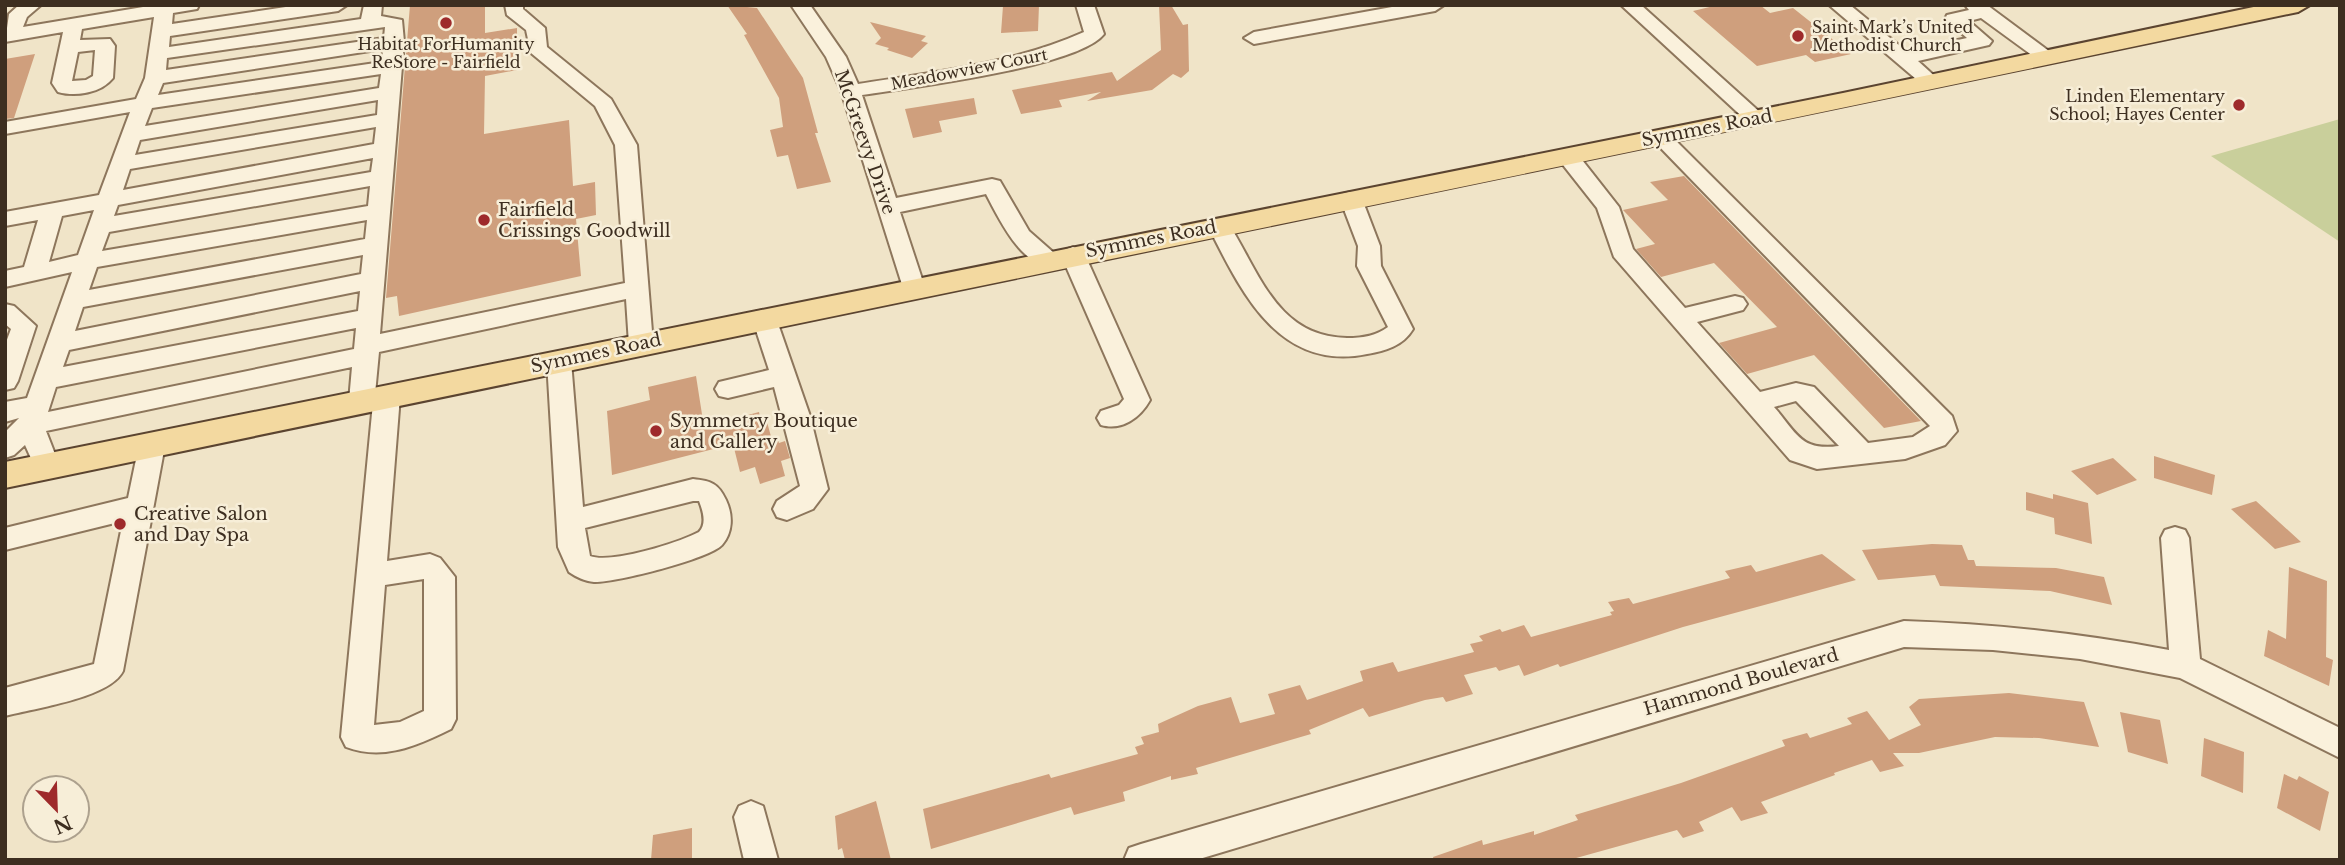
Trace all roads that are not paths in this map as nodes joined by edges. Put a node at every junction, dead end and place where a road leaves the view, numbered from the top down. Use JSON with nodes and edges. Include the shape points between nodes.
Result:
{"nodes":[{"id":1,"x":32,"y":5,"type":"edge"},
{"id":2,"x":190,"y":5,"type":"edge"},
{"id":3,"x":338,"y":5,"type":"edge"},
{"id":4,"x":514,"y":5,"type":"edge"},
{"id":5,"x":800,"y":5,"type":"edge"},
{"id":6,"x":1085,"y":5,"type":"edge"},
{"id":7,"x":1436,"y":5,"type":"edge"},
{"id":8,"x":1656,"y":5,"type":"edge"},
{"id":9,"x":1838,"y":5,"type":"edge"},
{"id":10,"x":1935,"y":5,"type":"edge"},
{"id":11,"x":2298,"y":5,"type":"edge"},
{"id":12,"x":164,"y":7,"type":"edge"},
{"id":13,"x":1633,"y":8,"type":"edge"},
{"id":14,"x":1979,"y":9,"type":"edge"},
{"id":15,"x":372,"y":14,"type":"edge"},
{"id":16,"x":1954,"y":19,"type":"junction"},
{"id":17,"x":74,"y":23,"type":"junction"},
{"id":18,"x":8,"y":35,"type":"edge"},
{"id":19,"x":1254,"y":38,"type":"dead end"},
{"id":20,"x":394,"y":42,"type":"junction"},
{"id":21,"x":159,"y":43,"type":"junction"},
{"id":22,"x":70,"y":47,"type":"junction"},
{"id":23,"x":2047,"y":57,"type":"junction"},
{"id":24,"x":1903,"y":58,"type":"junction"},
{"id":25,"x":392,"y":66,"type":"junction"},
{"id":26,"x":155,"y":78,"type":"junction"},
{"id":27,"x":1930,"y":81,"type":"junction"},
{"id":28,"x":99,"y":82,"type":"junction"},
{"id":29,"x":852,"y":91,"type":"junction"},
{"id":30,"x":390,"y":92,"type":"junction"},
{"id":31,"x":142,"y":104,"type":"junction"},
{"id":32,"x":95,"y":111,"type":"junction"},
{"id":33,"x":387,"y":119,"type":"junction"},
{"id":34,"x":1756,"y":119,"type":"junction"},
{"id":35,"x":5,"y":128,"type":"edge"},
{"id":36,"x":131,"y":135,"type":"junction"},
{"id":37,"x":1661,"y":136,"type":"junction"},
{"id":38,"x":384,"y":149,"type":"junction"},
{"id":39,"x":1567,"y":156,"type":"junction"},
{"id":40,"x":121,"y":164,"type":"junction"},
{"id":41,"x":382,"y":177,"type":"junction"},
{"id":42,"x":109,"y":198,"type":"junction"},
{"id":43,"x":1351,"y":199,"type":"junction"},
{"id":44,"x":888,"y":207,"type":"junction"},
{"id":45,"x":52,"y":210,"type":"junction"},
{"id":46,"x":379,"y":211,"type":"junction"},
{"id":47,"x":5,"y":219,"type":"edge"},
{"id":48,"x":99,"y":226,"type":"junction"},
{"id":49,"x":1219,"y":226,"type":"junction"},
{"id":50,"x":376,"y":245,"type":"junction"},
{"id":51,"x":1062,"y":258,"type":"junction"},
{"id":52,"x":87,"y":261,"type":"junction"},
{"id":53,"x":18,"y":276,"type":"edge"},
{"id":54,"x":373,"y":280,"type":"junction"},
{"id":55,"x":637,"y":288,"type":"junction"},
{"id":56,"x":914,"y":288,"type":"junction"},
{"id":57,"x":73,"y":300,"type":"junction"},
{"id":58,"x":1735,"y":304,"type":"dead end"},
{"id":59,"x":5,"y":310,"type":"edge"},
{"id":60,"x":369,"y":317,"type":"junction"},
{"id":61,"x":764,"y":318,"type":"junction"},
{"id":62,"x":1679,"y":318,"type":"junction"},
{"id":63,"x":58,"y":343,"type":"junction"},
{"id":64,"x":642,"y":344,"type":"junction"},
{"id":65,"x":366,"y":351,"type":"junction"},
{"id":66,"x":559,"y":361,"type":"junction"},
{"id":67,"x":784,"y":375,"type":"junction"},
{"id":68,"x":46,"y":380,"type":"junction"},
{"id":69,"x":5,"y":381,"type":"edge"},
{"id":70,"x":728,"y":390,"type":"dead end"},
{"id":71,"x":375,"y":399,"type":"junction"},
{"id":72,"x":1752,"y":403,"type":"junction"},
{"id":73,"x":5,"y":412,"type":"edge"},
{"id":74,"x":34,"y":415,"type":"junction"},
{"id":75,"x":1110,"y":418,"type":"dead end"},
{"id":76,"x":152,"y":445,"type":"junction"},
{"id":77,"x":5,"y":448,"type":"edge"},
{"id":78,"x":1862,"y":454,"type":"junction"},
{"id":79,"x":47,"y":467,"type":"junction"},
{"id":80,"x":5,"y":475,"type":"edge"},
{"id":81,"x":140,"y":506,"type":"junction"},
{"id":82,"x":787,"y":509,"type":"dead end"},
{"id":83,"x":570,"y":521,"type":"junction"},
{"id":84,"x":2175,"y":538,"type":"dead end"},
{"id":85,"x":5,"y":539,"type":"edge"},
{"id":86,"x":370,"y":576,"type":"junction"},
{"id":87,"x":2185,"y":666,"type":"junction"},
{"id":88,"x":5,"y":702,"type":"edge"},
{"id":89,"x":2340,"y":744,"type":"edge"},
{"id":90,"x":751,"y":817,"type":"dead end"},
{"id":91,"x":1213,"y":850,"type":"edge"},
{"id":92,"x":761,"y":860,"type":"edge"},
{"id":93,"x":1141,"y":860,"type":"edge"}],
"edges":[{"from":1,"to":18,"type":"lane","via":[[18,14]]},
{"from":2,"to":12,"type":"street"},
{"from":3,"to":21,"type":"street"},
{"from":4,"to":55,"type":"street","via":[[514,11],[535,28],[538,49],[604,103],[626,145]]},
{"from":5,"to":29,"type":"street","name":"McGreevy Drive","via":[[836,57]]},
{"from":6,"to":29,"type":"street","name":"Meadowview Court","via":[[1094,34],[1064,49],[1027,61]]},
{"from":7,"to":19,"type":"street"},
{"from":8,"to":13,"type":"lane"},
{"from":9,"to":24,"type":"street"},
{"from":10,"to":16,"type":"street"},
{"from":11,"to":23,"type":"main road","name":"Symmes Road"},
{"from":12,"to":17,"type":"street"},
{"from":12,"to":21,"type":"street"},
{"from":13,"to":34,"type":"street"},
{"from":14,"to":16,"type":"street"},
{"from":14,"to":23,"type":"street"},
{"from":15,"to":20,"type":"street","via":[[395,24]]},
{"from":15,"to":21,"type":"street"},
{"from":16,"to":24,"type":"street","via":[[1982,41]]},
{"from":17,"to":18,"type":"street"},
{"from":17,"to":22,"type":"street"},
{"from":20,"to":25,"type":"street"},
{"from":20,"to":26,"type":"street"},
{"from":21,"to":26,"type":"street"},
{"from":22,"to":28,"type":"street","via":[[99,41],[105,46]]},
{"from":22,"to":28,"type":"street","via":[[62,83],[65,88]]},
{"from":23,"to":27,"type":"main road","name":"Symmes Road"},
{"from":24,"to":27,"type":"street"},
{"from":25,"to":30,"type":"street"},
{"from":25,"to":31,"type":"street"},
{"from":26,"to":31,"type":"street"},
{"from":27,"to":34,"type":"main road","name":"Symmes Road"},
{"from":28,"to":32,"type":"street"},
{"from":29,"to":44,"type":"street","name":"McGreevy Drive"},
{"from":30,"to":33,"type":"street"},
{"from":30,"to":36,"type":"street"},
{"from":31,"to":32,"type":"lane"},
{"from":31,"to":36,"type":"street"},
{"from":32,"to":35,"type":"lane"},
{"from":33,"to":38,"type":"street"},
{"from":33,"to":40,"type":"street"},
{"from":34,"to":37,"type":"main road","name":"Symmes Road"},
{"from":36,"to":40,"type":"street"},
{"from":37,"to":39,"type":"main road","name":"Symmes Road"},
{"from":37,"to":78,"type":"street","via":[[1943,423],[1944,431],[1936,439],[1900,450]]},
{"from":38,"to":41,"type":"street"},
{"from":38,"to":42,"type":"street"},
{"from":39,"to":43,"type":"main road","name":"Symmes Road"},
{"from":39,"to":62,"type":"street","via":[[1608,207],[1622,252]]},
{"from":40,"to":42,"type":"street"},
{"from":41,"to":46,"type":"street"},
{"from":41,"to":48,"type":"street"},
{"from":42,"to":45,"type":"street"},
{"from":42,"to":48,"type":"street"},
{"from":43,"to":49,"type":"main road","name":"Symmes Road"},
{"from":43,"to":49,"type":"street","via":[[1369,246],[1369,266],[1401,329],[1396,336],[1359,346],[1315,344],[1289,332],[1247,278]]},
{"from":44,"to":51,"type":"street","via":[[992,186],[1020,236]]},
{"from":44,"to":56,"type":"street","name":"McGreevy Drive"},
{"from":45,"to":47,"type":"street"},
{"from":45,"to":53,"type":"street"},
{"from":46,"to":50,"type":"street"},
{"from":46,"to":52,"type":"street"},
{"from":48,"to":52,"type":"street"},
{"from":49,"to":51,"type":"main road","name":"Symmes Road"},
{"from":50,"to":54,"type":"street"},
{"from":50,"to":57,"type":"street"},
{"from":51,"to":56,"type":"main road","name":"Symmes Road"},
{"from":51,"to":75,"type":"street","via":[[1137,400],[1128,412]]},
{"from":52,"to":53,"type":"street"},
{"from":52,"to":57,"type":"street"},
{"from":53,"to":59,"type":"street"},
{"from":54,"to":60,"type":"street"},
{"from":54,"to":63,"type":"street"},
{"from":55,"to":64,"type":"street"},
{"from":55,"to":65,"type":"street"},
{"from":56,"to":61,"type":"main road","name":"Symmes Road"},
{"from":57,"to":63,"type":"street"},
{"from":58,"to":62,"type":"street"},
{"from":59,"to":69,"type":"street","via":[[24,326]]},
{"from":60,"to":65,"type":"street"},
{"from":60,"to":68,"type":"street"},
{"from":61,"to":64,"type":"main road","name":"Symmes Road"},
{"from":61,"to":67,"type":"street"},
{"from":62,"to":72,"type":"street"},
{"from":63,"to":68,"type":"street"},
{"from":64,"to":66,"type":"main road","name":"Symmes Road"},
{"from":65,"to":71,"type":"street"},
{"from":65,"to":74,"type":"street"},
{"from":66,"to":71,"type":"main road","name":"Symmes Road"},
{"from":66,"to":83,"type":"street"},
{"from":67,"to":70,"type":"street"},
{"from":67,"to":82,"type":"street","via":[[814,489],[803,502]]},
{"from":68,"to":74,"type":"street"},
{"from":71,"to":76,"type":"main road","name":"Symmes Road"},
{"from":71,"to":86,"type":"street"},
{"from":72,"to":78,"type":"street","via":[[1805,456]]},
{"from":72,"to":78,"type":"street","via":[[1805,394]]},
{"from":73,"to":74,"type":"street"},
{"from":74,"to":77,"type":"street"},
{"from":74,"to":79,"type":"street"},
{"from":76,"to":79,"type":"main road","name":"Symmes Road"},
{"from":76,"to":81,"type":"street"},
{"from":79,"to":80,"type":"main road","name":"Symmes Road"},
{"from":81,"to":85,"type":"street"},
{"from":81,"to":88,"type":"street","via":[[108,671],[99,678]]},
{"from":83,"to":83,"type":"street","via":[[579,565],[591,570],[695,547],[710,539],[718,527],[714,500],[707,491],[693,490]]},
{"from":84,"to":87,"type":"street"},
{"from":86,"to":86,"type":"street","via":[[357,737],[376,741],[409,735],[440,719],[441,577],[430,566]]},
{"from":87,"to":89,"type":"street","name":"Hammond Boulevard"},
{"from":87,"to":91,"type":"street","name":"Hammond Boulevard","via":[[2080,646],[1904,634]]},
{"from":90,"to":92,"type":"street"},
{"from":91,"to":93,"type":"street","name":"Hammond Boulevard"}]}
